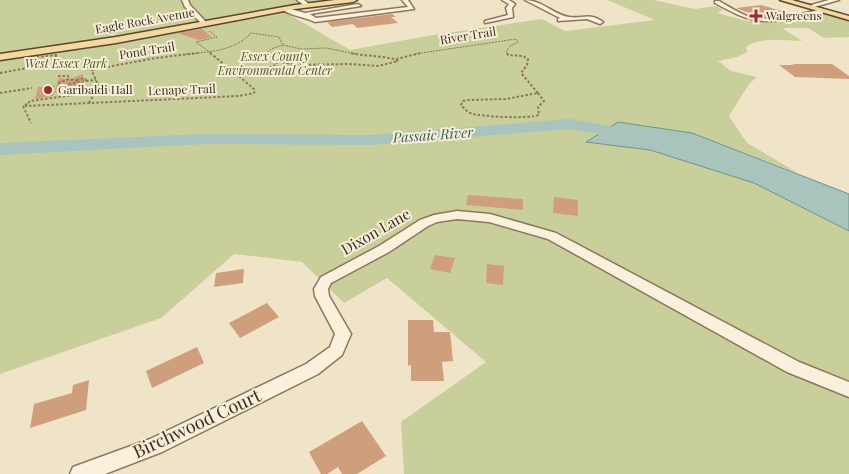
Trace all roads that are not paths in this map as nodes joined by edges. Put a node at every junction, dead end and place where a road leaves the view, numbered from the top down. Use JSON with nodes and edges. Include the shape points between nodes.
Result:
{"nodes":[{"id":1,"x":185,"y":0,"type":"edge"},
{"id":2,"x":300,"y":0,"type":"edge"},
{"id":3,"x":353,"y":0,"type":"edge"},
{"id":4,"x":504,"y":0,"type":"edge"},
{"id":5,"x":528,"y":0,"type":"edge"},
{"id":6,"x":731,"y":0,"type":"edge"},
{"id":7,"x":784,"y":0,"type":"edge"},
{"id":8,"x":796,"y":0,"type":"edge"},
{"id":9,"x":836,"y":0,"type":"edge"},
{"id":10,"x":406,"y":2,"type":"edge"},
{"id":11,"x":379,"y":5,"type":"dead end"},
{"id":12,"x":814,"y":5,"type":"junction"},
{"id":13,"x":360,"y":6,"type":"junction"},
{"id":14,"x":369,"y":6,"type":"dead end"},
{"id":15,"x":545,"y":9,"type":"junction"},
{"id":16,"x":307,"y":10,"type":"junction"},
{"id":17,"x":734,"y":11,"type":"junction"},
{"id":18,"x":823,"y":11,"type":"junction"},
{"id":19,"x":367,"y":14,"type":"junction"},
{"id":20,"x":849,"y":16,"type":"edge"},
{"id":21,"x":581,"y":17,"type":"junction"},
{"id":22,"x":756,"y":17,"type":"junction"},
{"id":23,"x":568,"y":19,"type":"junction"},
{"id":24,"x":560,"y":20,"type":"dead end"},
{"id":25,"x":487,"y":22,"type":"dead end"},
{"id":26,"x":600,"y":22,"type":"dead end"},
{"id":27,"x":204,"y":23,"type":"junction"},
{"id":28,"x":0,"y":57,"type":"edge"},
{"id":29,"x":312,"y":369,"type":"joint"},
{"id":30,"x":849,"y":390,"type":"edge"},
{"id":31,"x":80,"y":474,"type":"edge"}],
"edges":[{"from":1,"to":27,"type":"street"},
{"from":2,"to":16,"type":"street"},
{"from":3,"to":16,"type":"main road","name":"Eagle Rock Avenue"},
{"from":4,"to":25,"type":"street","via":[[512,4],[509,8],[511,16]]},
{"from":5,"to":15,"type":"street"},
{"from":6,"to":17,"type":"street","via":[[717,2]]},
{"from":7,"to":18,"type":"main road"},
{"from":8,"to":12,"type":"main road"},
{"from":9,"to":12,"type":"street"},
{"from":10,"to":11,"type":"street"},
{"from":10,"to":19,"type":"street","via":[[412,8]]},
{"from":12,"to":20,"type":"main road"},
{"from":13,"to":14,"type":"street"},
{"from":13,"to":16,"type":"street"},
{"from":13,"to":19,"type":"street"},
{"from":15,"to":21,"type":"street","via":[[565,10]]},
{"from":15,"to":23,"type":"street"},
{"from":16,"to":19,"type":"street","via":[[315,20]]},
{"from":16,"to":27,"type":"main road","name":"Eagle Rock Avenue","via":[[284,9]]},
{"from":17,"to":22,"type":"street"},
{"from":17,"to":22,"type":"street","via":[[748,18]]},
{"from":18,"to":20,"type":"main road"},
{"from":18,"to":22,"type":"street"},
{"from":21,"to":23,"type":"street"},
{"from":21,"to":26,"type":"street"},
{"from":23,"to":24,"type":"street"},
{"from":27,"to":28,"type":"main road","name":"Eagle Rock Avenue"},
{"from":29,"to":30,"type":"street","name":"Dixon Lane","via":[[336,351],[343,334],[322,296],[321,289],[326,280],[424,223],[441,217],[465,215],[490,218],[552,236],[793,367]]},
{"from":29,"to":31,"type":"street","name":"Birchwood Court","via":[[155,446]]}]}
